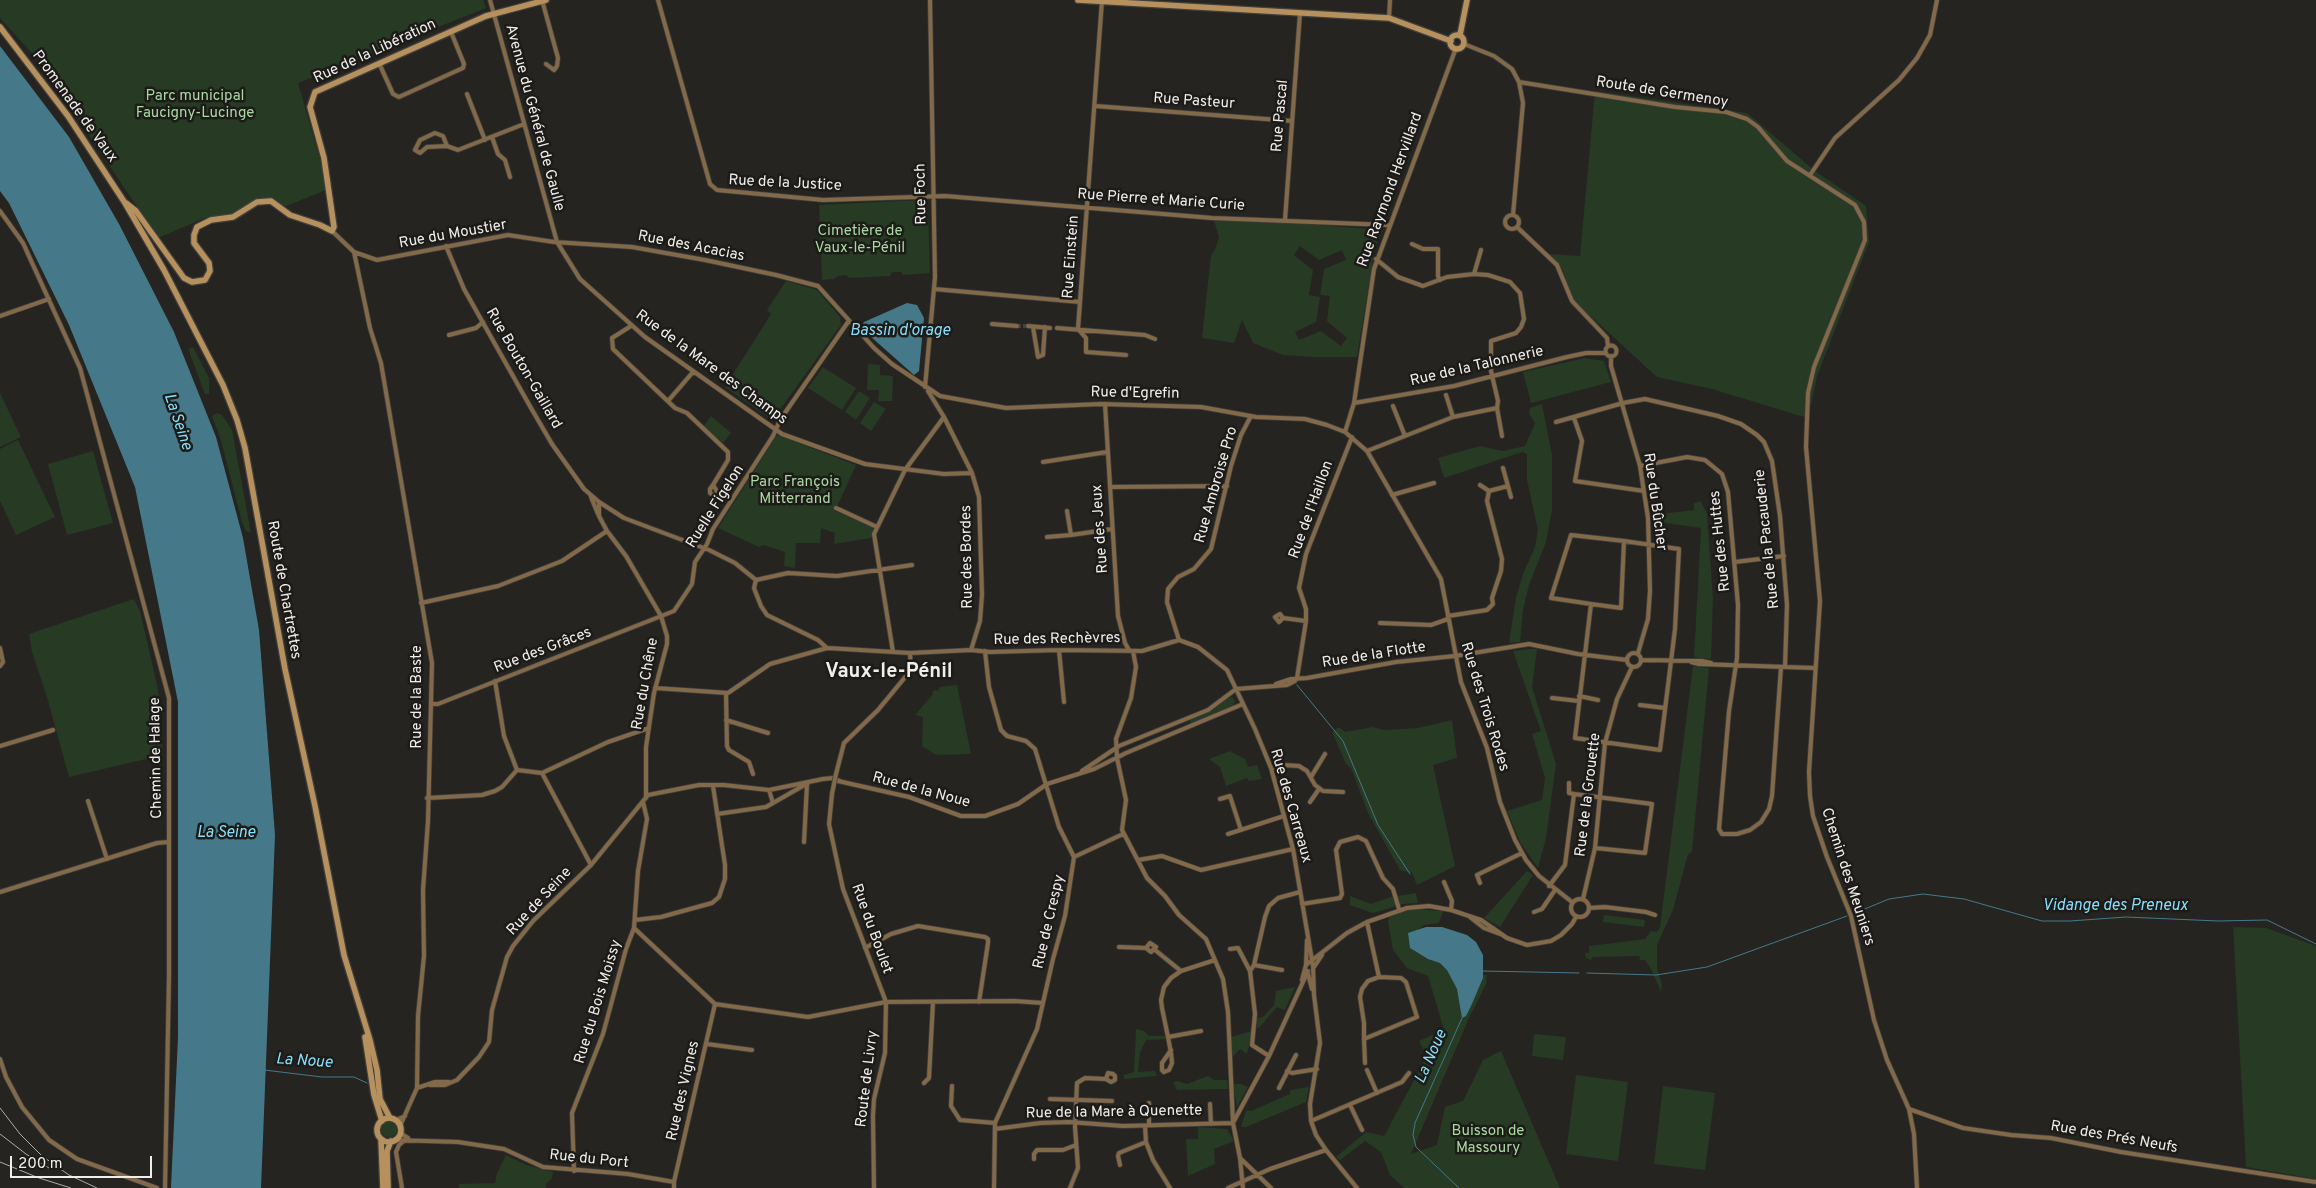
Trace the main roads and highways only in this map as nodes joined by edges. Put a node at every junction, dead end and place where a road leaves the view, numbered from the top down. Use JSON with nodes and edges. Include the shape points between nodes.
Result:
{"nodes":[{"id":1,"x":543,"y":0,"type":"edge"},
{"id":2,"x":1078,"y":0,"type":"edge"},
{"id":3,"x":1467,"y":0,"type":"edge"},
{"id":4,"x":1102,"y":1,"type":"edge"},
{"id":5,"x":0,"y":27,"type":"edge"},
{"id":6,"x":1460,"y":35,"type":"junction"},
{"id":7,"x":1450,"y":41,"type":"junction"},
{"id":8,"x":126,"y":202,"type":"junction"},
{"id":9,"x":358,"y":1003,"type":"junction"},
{"id":10,"x":393,"y":1119,"type":"junction"},
{"id":11,"x":382,"y":1121,"type":"junction"},
{"id":12,"x":381,"y":1139,"type":"junction"},
{"id":13,"x":393,"y":1141,"type":"junction"},
{"id":14,"x":383,"y":1188,"type":"edge"},
{"id":15,"x":388,"y":1188,"type":"edge"}],
"edges":[{"from":1,"to":8,"type":"main road","name":"Rue de la Libération","via":[[494,13],[319,89],[312,97],[311,110],[327,179],[332,231],[290,214],[270,201],[257,202],[233,217],[197,227],[194,243],[209,263],[210,271],[205,280],[195,283],[184,278]]},
{"from":2,"to":4,"type":"main road"},
{"from":3,"to":6,"type":"main road"},
{"from":4,"to":7,"type":"main road","via":[[1389,18]]},
{"from":5,"to":8,"type":"main road","name":"Promenade de Vaux","via":[[68,116]]},
{"from":6,"to":7,"type":"main road"},
{"from":6,"to":7,"type":"main road","via":[[1464,44],[1456,48]]},
{"from":8,"to":9,"type":"main road","name":"Route de Chartrettes","via":[[176,292],[240,428],[300,746],[344,955]]},
{"from":9,"to":10,"type":"main road","name":"Route de Chartrettes","via":[[372,1048],[380,1099]]},
{"from":9,"to":11,"type":"main road","name":"Route de Chartrettes","via":[[373,1074],[374,1095]]},
{"from":10,"to":11,"type":"main road"},
{"from":10,"to":13,"type":"main road","via":[[400,1130]]},
{"from":11,"to":12,"type":"main road","via":[[377,1130]]},
{"from":12,"to":13,"type":"main road"},
{"from":12,"to":14,"type":"main road"},
{"from":13,"to":15,"type":"main road","via":[[387,1151]]}]}
